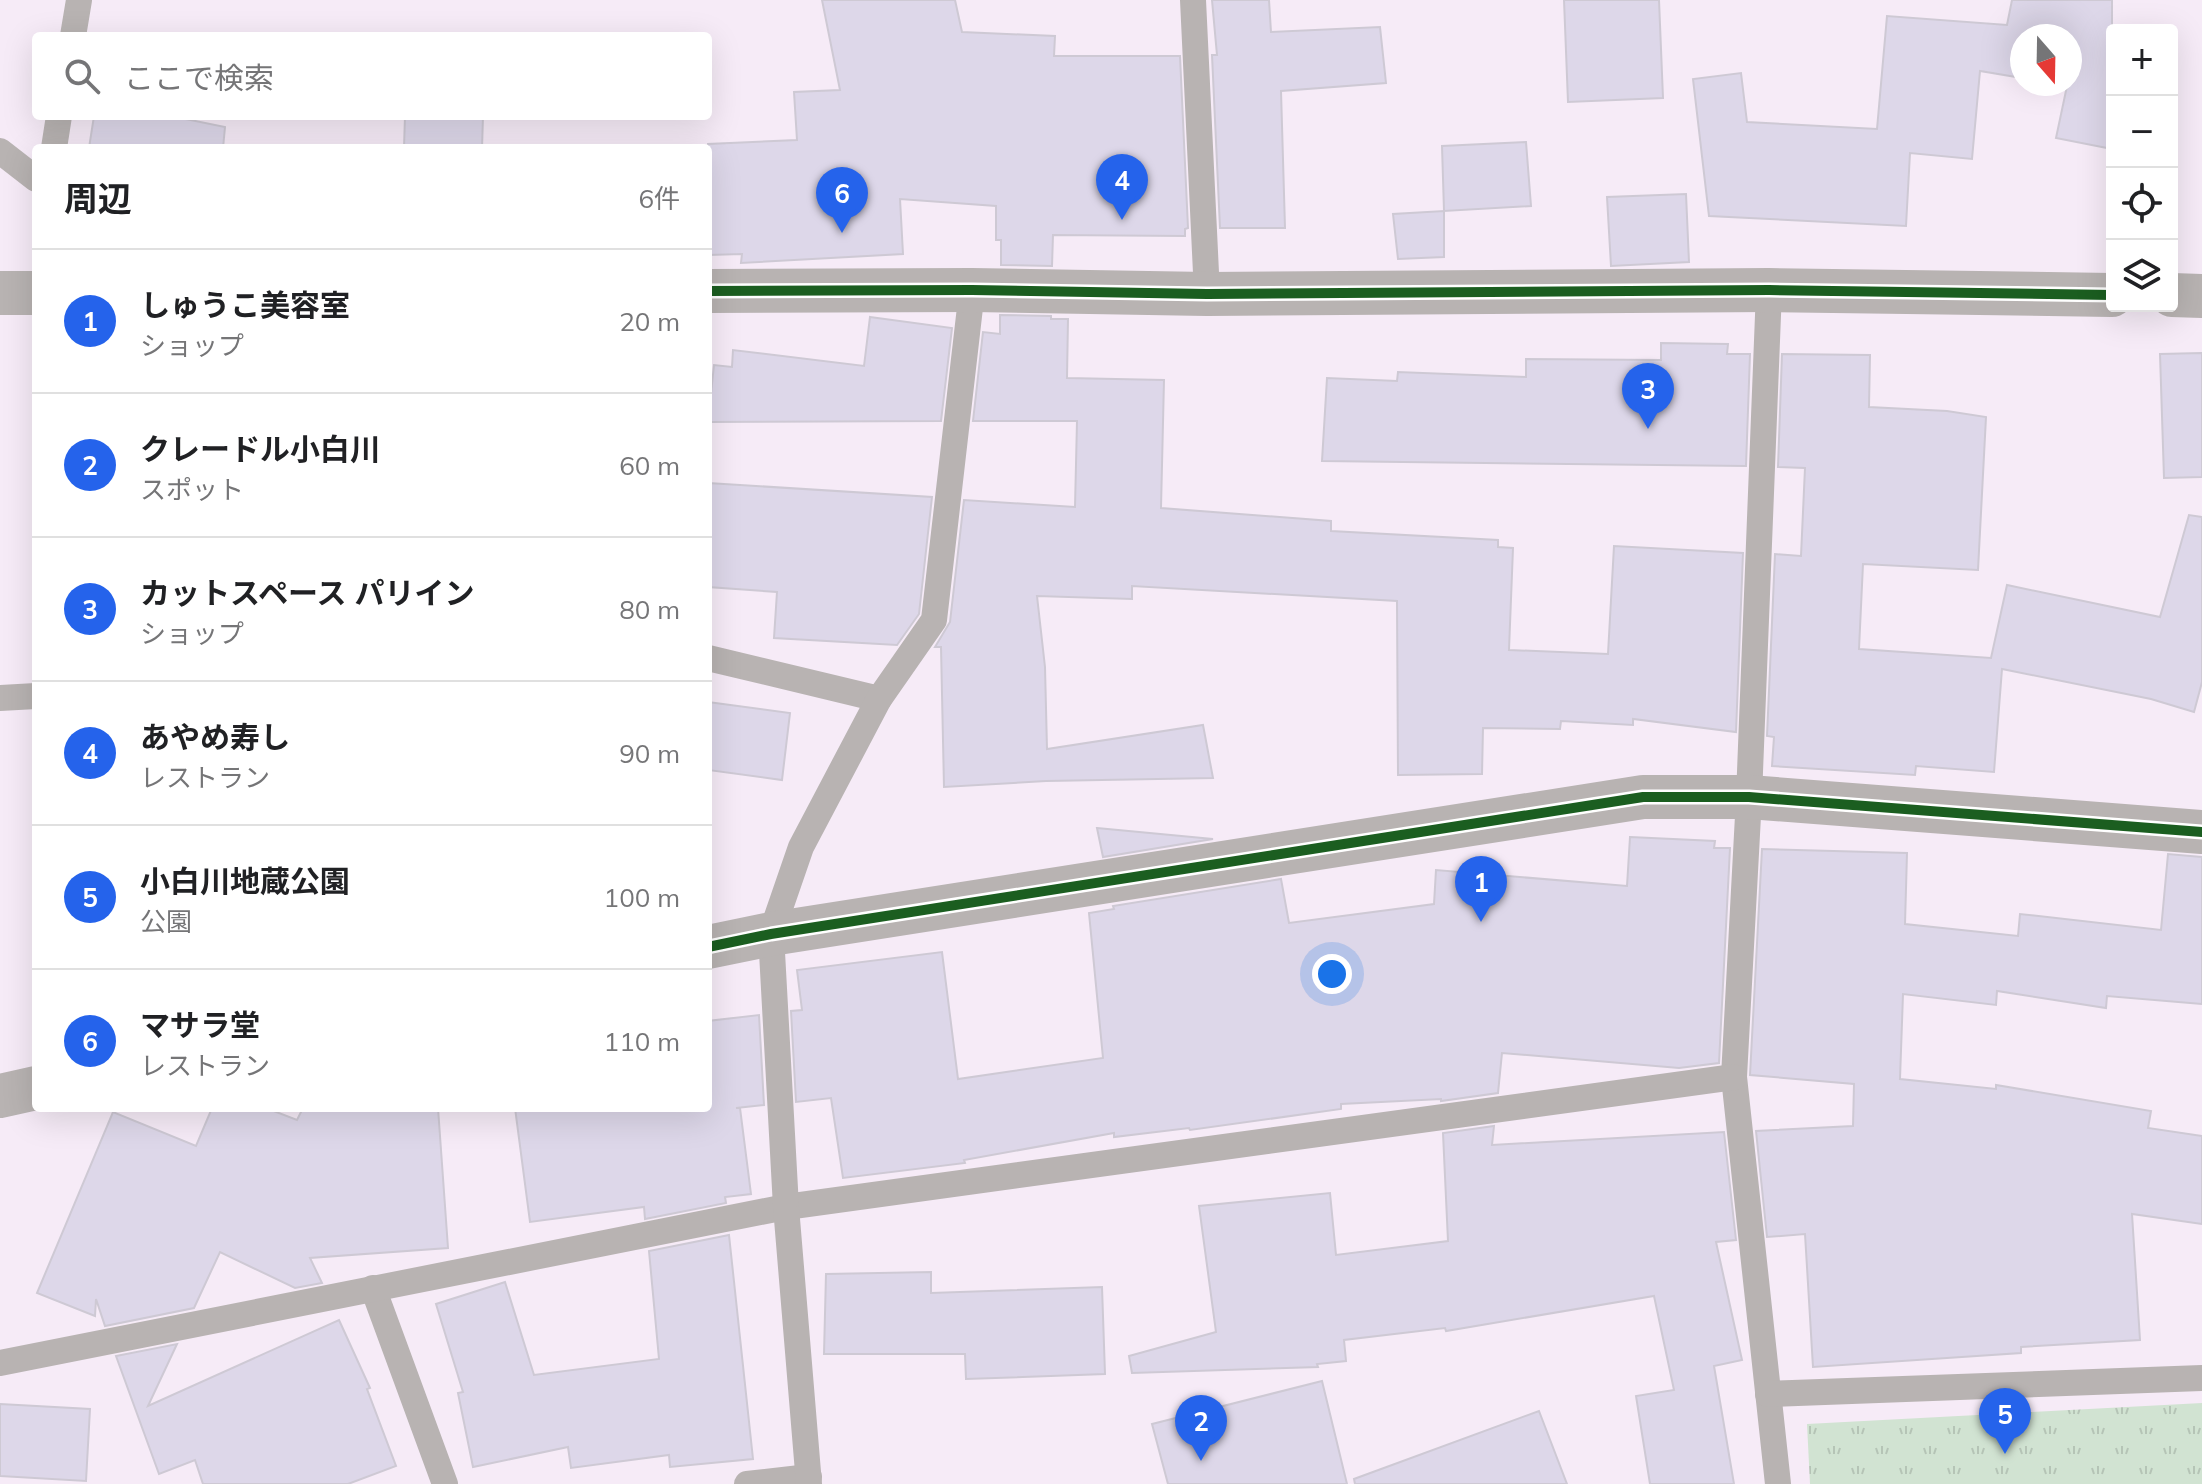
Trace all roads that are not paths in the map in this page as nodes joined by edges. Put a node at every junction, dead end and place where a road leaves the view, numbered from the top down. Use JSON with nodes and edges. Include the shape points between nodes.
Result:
{"nodes":[{"id":1,"x":79,"y":0,"type":"edge"},
{"id":2,"x":1193,"y":0,"type":"edge"},
{"id":3,"x":74,"y":32,"type":"edge"},
{"id":4,"x":58,"y":120,"type":"edge"},
{"id":5,"x":55,"y":144,"type":"edge"},
{"id":6,"x":0,"y":151,"type":"edge"},
{"id":7,"x":32,"y":176,"type":"edge"},
{"id":8,"x":972,"y":290,"type":"junction"},
{"id":9,"x":1769,"y":290,"type":"junction"},
{"id":10,"x":712,"y":291,"type":"edge"},
{"id":11,"x":0,"y":293,"type":"edge"},
{"id":12,"x":32,"y":293,"type":"edge"},
{"id":13,"x":1207,"y":294,"type":"junction"},
{"id":14,"x":2106,"y":295,"type":"edge"},
{"id":15,"x":2178,"y":295,"type":"edge"},
{"id":16,"x":2202,"y":296,"type":"edge"},
{"id":17,"x":712,"y":659,"type":"edge"},
{"id":18,"x":32,"y":696,"type":"edge"},
{"id":19,"x":0,"y":698,"type":"edge"},
{"id":20,"x":879,"y":699,"type":"junction"},
{"id":21,"x":1749,"y":797,"type":"junction"},
{"id":22,"x":2202,"y":832,"type":"edge"},
{"id":23,"x":771,"y":934,"type":"junction"},
{"id":24,"x":712,"y":946,"type":"edge"},
{"id":25,"x":1734,"y":1077,"type":"junction"},
{"id":26,"x":32,"y":1089,"type":"edge"},
{"id":27,"x":0,"y":1096,"type":"edge"},
{"id":28,"x":786,"y":1207,"type":"junction"},
{"id":29,"x":373,"y":1288,"type":"junction"},
{"id":30,"x":0,"y":1363,"type":"edge"},
{"id":31,"x":2202,"y":1378,"type":"edge"},
{"id":32,"x":1768,"y":1394,"type":"junction"},
{"id":33,"x":809,"y":1480,"type":"edge"},
{"id":34,"x":445,"y":1484,"type":"edge"},
{"id":35,"x":747,"y":1484,"type":"edge"},
{"id":36,"x":1778,"y":1484,"type":"edge"}],
"edges":[{"from":1,"to":3,"type":"lane"},
{"from":2,"to":13,"type":"lane"},
{"from":4,"to":5,"type":"lane"},
{"from":6,"to":7,"type":"lane"},
{"from":8,"to":10,"type":"street"},
{"from":8,"to":13,"type":"street"},
{"from":8,"to":20,"type":"lane","via":[[934,620]]},
{"from":9,"to":13,"type":"street"},
{"from":9,"to":14,"type":"street"},
{"from":9,"to":21,"type":"lane"},
{"from":11,"to":12,"type":"street"},
{"from":15,"to":16,"type":"street"},
{"from":17,"to":20,"type":"lane"},
{"from":18,"to":19,"type":"lane"},
{"from":20,"to":23,"type":"lane","via":[[801,847]]},
{"from":21,"to":22,"type":"street"},
{"from":21,"to":23,"type":"street","via":[[1643,797]]},
{"from":21,"to":25,"type":"lane"},
{"from":23,"to":24,"type":"street"},
{"from":23,"to":28,"type":"lane"},
{"from":25,"to":28,"type":"lane"},
{"from":25,"to":32,"type":"lane"},
{"from":26,"to":27,"type":"street"},
{"from":28,"to":29,"type":"lane"},
{"from":28,"to":33,"type":"lane"},
{"from":29,"to":30,"type":"lane"},
{"from":29,"to":34,"type":"lane"},
{"from":31,"to":32,"type":"lane"},
{"from":32,"to":36,"type":"lane"},
{"from":33,"to":35,"type":"lane"}]}
